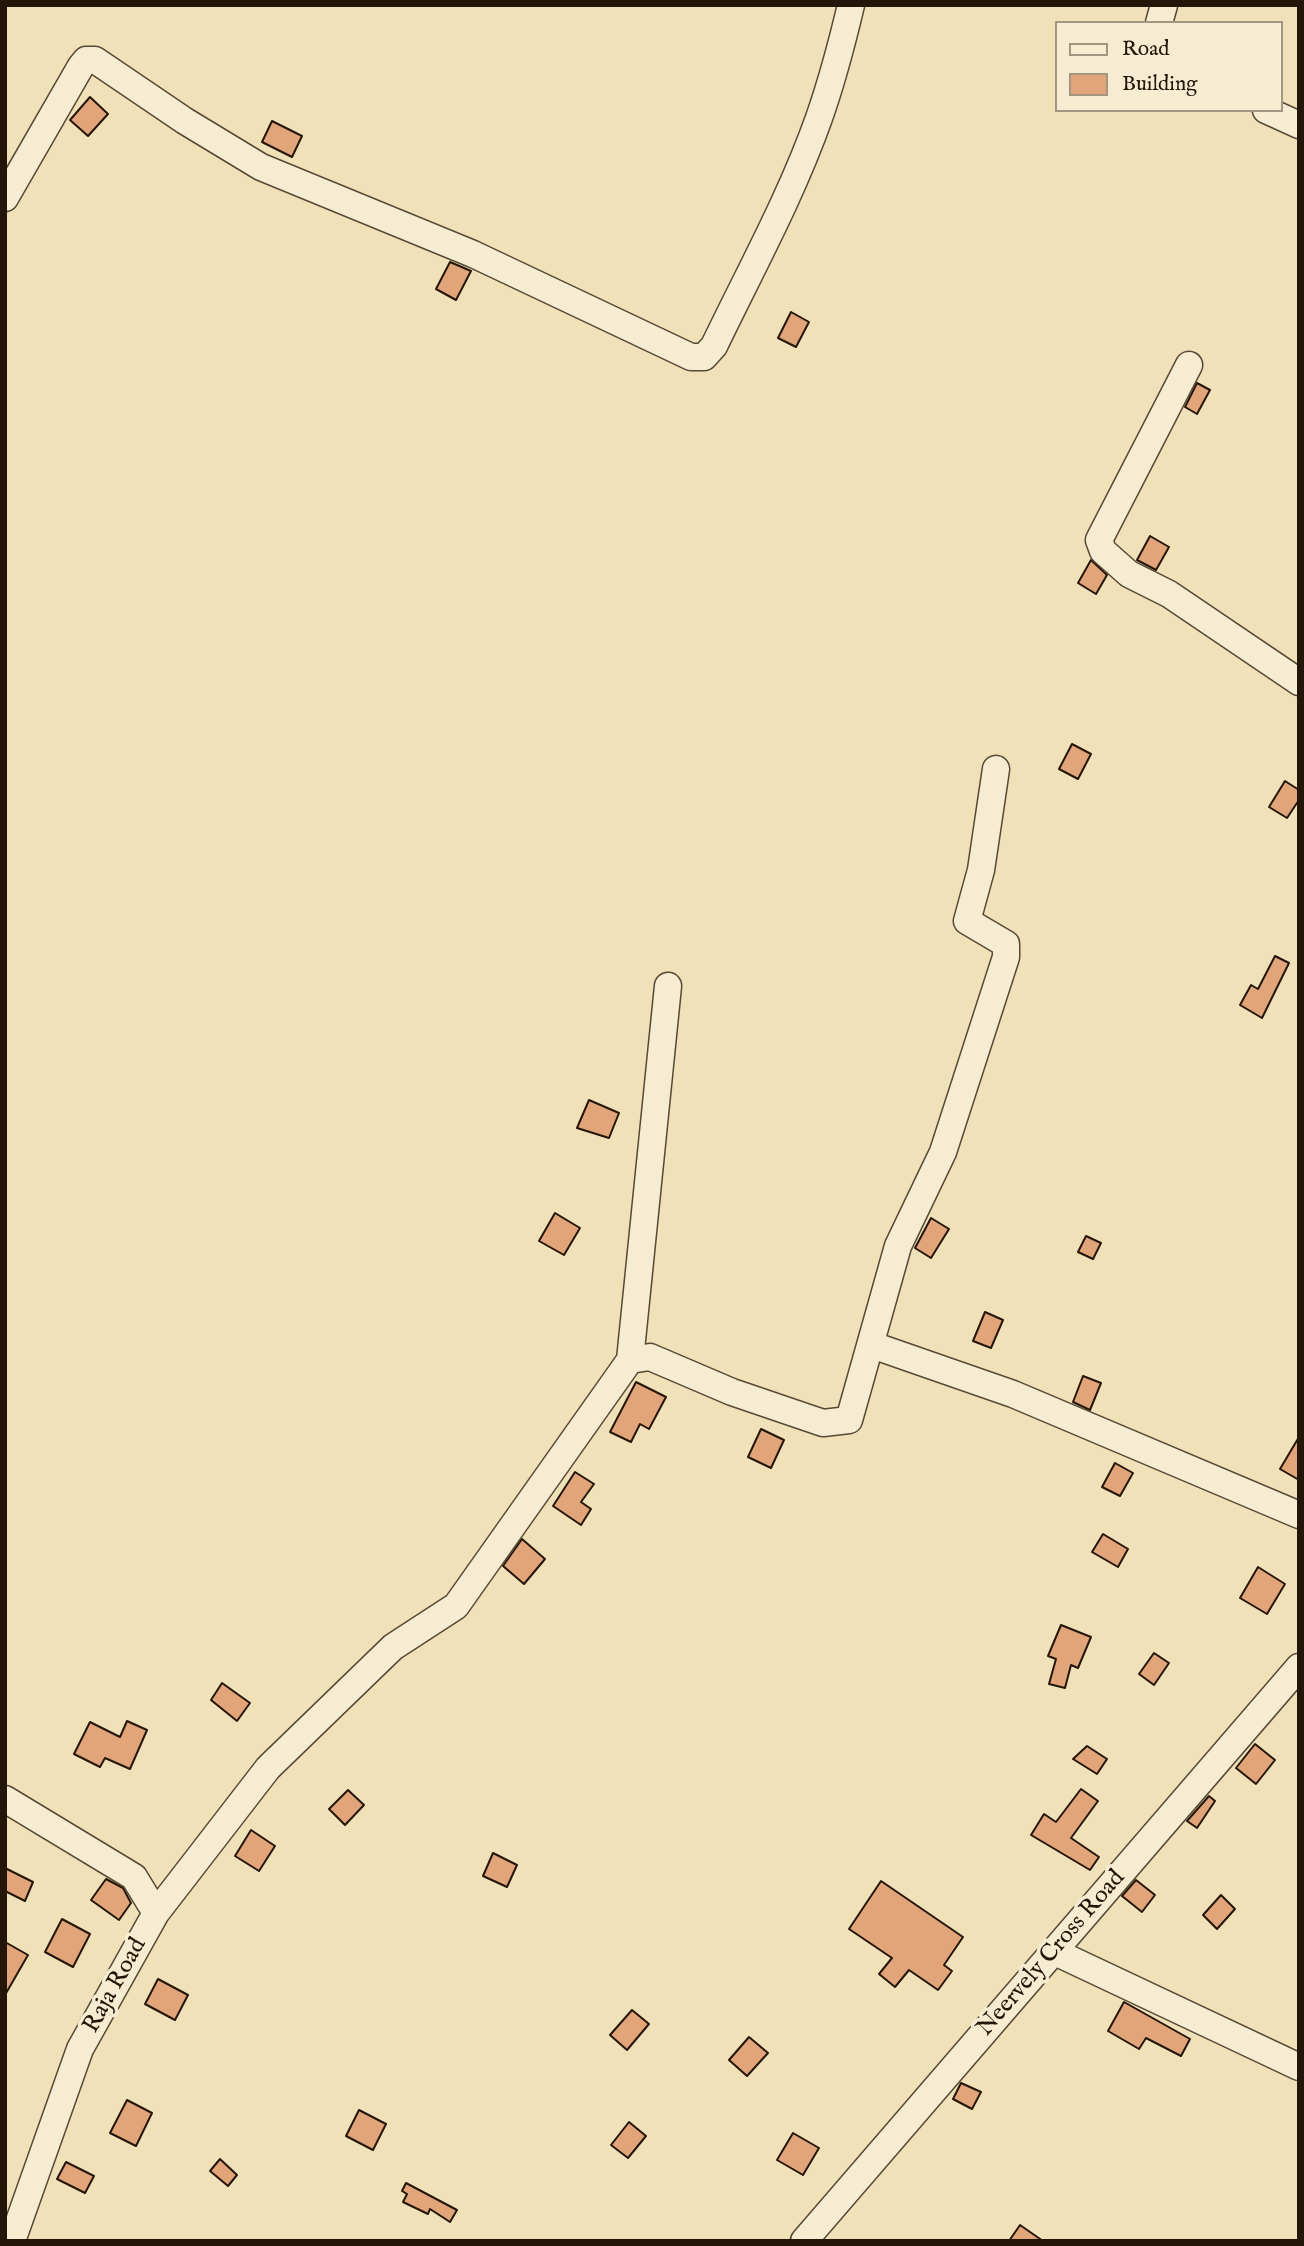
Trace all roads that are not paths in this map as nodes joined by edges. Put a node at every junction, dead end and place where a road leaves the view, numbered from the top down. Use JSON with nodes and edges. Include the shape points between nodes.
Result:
{"nodes":[{"id":1,"x":851,"y":5,"type":"edge"},
{"id":2,"x":1270,"y":112,"type":"edge"},
{"id":3,"x":1299,"y":125,"type":"edge"},
{"id":4,"x":5,"y":198,"type":"edge"},
{"id":5,"x":1189,"y":365,"type":"dead end"},
{"id":6,"x":1299,"y":682,"type":"edge"},
{"id":7,"x":996,"y":769,"type":"dead end"},
{"id":8,"x":668,"y":986,"type":"dead end"},
{"id":9,"x":872,"y":1345,"type":"junction"},
{"id":10,"x":630,"y":1360,"type":"junction"},
{"id":11,"x":1299,"y":1515,"type":"edge"},
{"id":12,"x":1299,"y":1667,"type":"edge"},
{"id":13,"x":7,"y":1805,"type":"edge"},
{"id":14,"x":156,"y":1913,"type":"junction"},
{"id":15,"x":1055,"y":1952,"type":"junction"},
{"id":16,"x":1299,"y":2067,"type":"edge"},
{"id":17,"x":12,"y":2241,"type":"edge"},
{"id":18,"x":804,"y":2241,"type":"edge"}],
"edges":[{"from":1,"to":4,"type":"street","via":[[818,120],[726,323],[704,357],[691,357],[473,254],[261,167],[95,60],[86,60],[81,66]]},
{"from":2,"to":3,"type":"street"},
{"from":5,"to":6,"type":"street","via":[[1098,540],[1103,551],[1129,574],[1168,594]]},
{"from":7,"to":9,"type":"street","via":[[981,870],[967,921],[1006,944],[1006,957],[943,1152],[898,1247]]},
{"from":8,"to":10,"type":"street"},
{"from":9,"to":10,"type":"street","via":[[849,1420],[823,1423],[650,1357]]},
{"from":9,"to":11,"type":"street","via":[[1013,1394]]},
{"from":10,"to":14,"type":"street","via":[[456,1606],[393,1647],[268,1768]]},
{"from":12,"to":15,"type":"street","name":"Neervely Cross Road"},
{"from":13,"to":14,"type":"street","name":"Raja Road","via":[[134,1877]]},
{"from":14,"to":17,"type":"street","name":"Raja Road","via":[[80,2049]]},
{"from":15,"to":16,"type":"street"},
{"from":15,"to":18,"type":"street","name":"Neervely Cross Road"}]}
